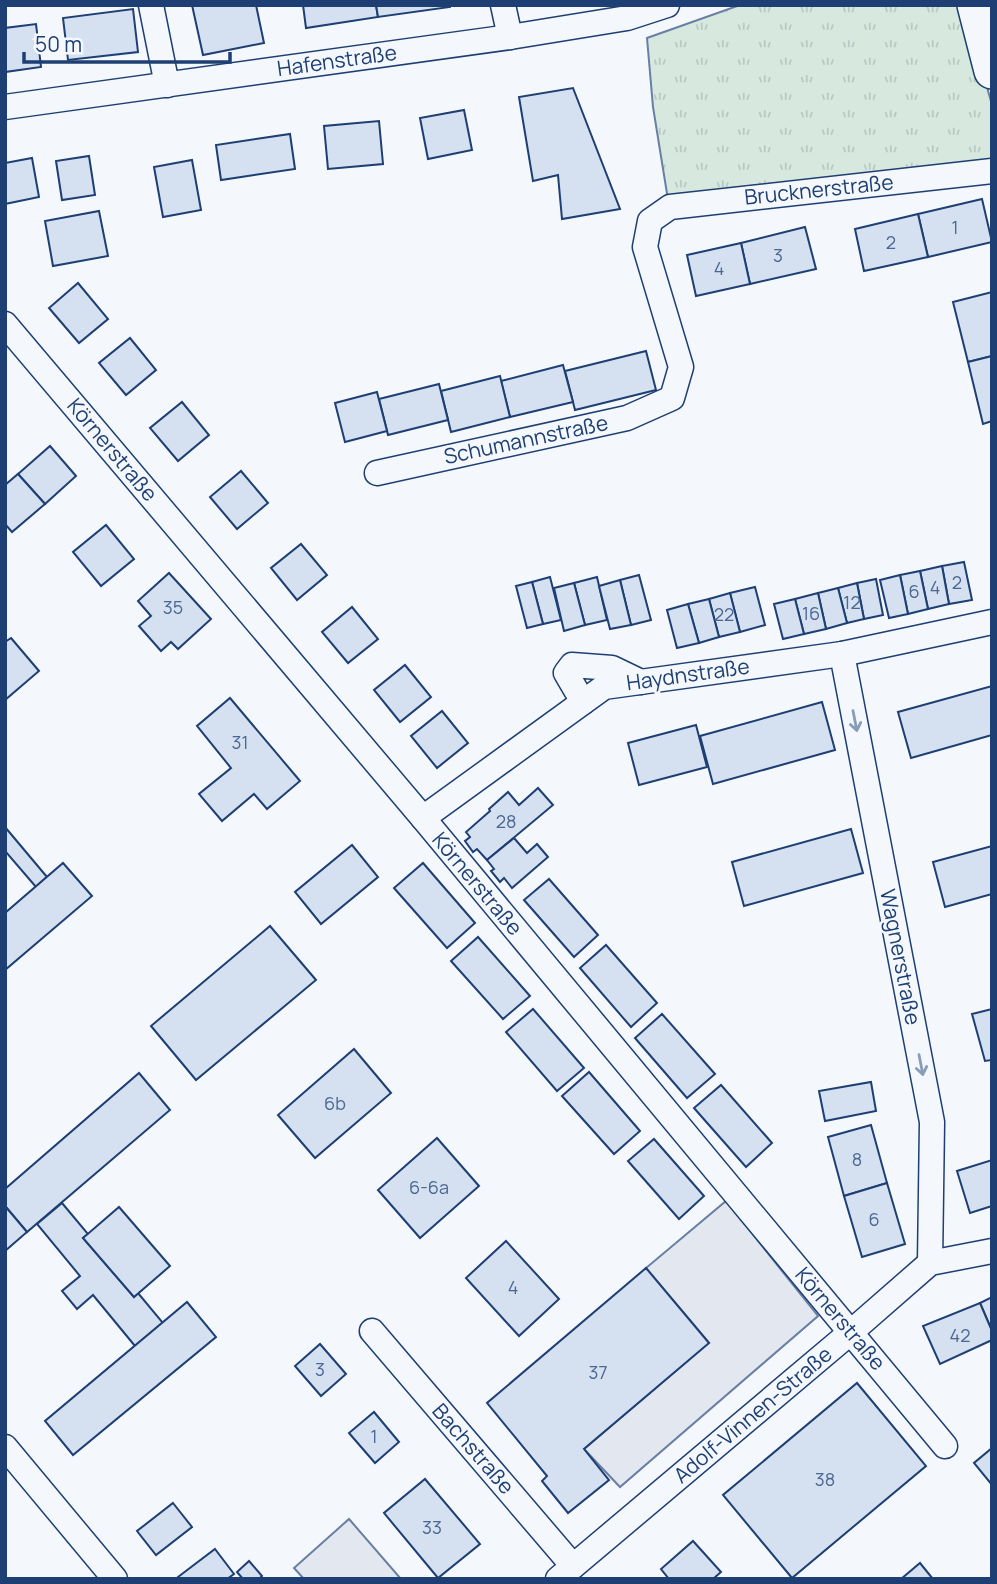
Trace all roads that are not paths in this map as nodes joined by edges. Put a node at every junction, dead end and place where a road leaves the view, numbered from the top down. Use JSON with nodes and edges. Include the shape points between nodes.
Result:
{"nodes":[{"id":1,"x":151,"y":5,"type":"edge"},
{"id":2,"x":503,"y":5,"type":"edge"},
{"id":3,"x":667,"y":5,"type":"edge"},
{"id":4,"x":975,"y":5,"type":"edge"},
{"id":5,"x":510,"y":37,"type":"junction"},
{"id":6,"x":992,"y":71,"type":"edge"},
{"id":7,"x":167,"y":85,"type":"junction"},
{"id":8,"x":5,"y":107,"type":"edge"},
{"id":9,"x":992,"y":170,"type":"edge"},
{"id":10,"x":5,"y":324,"type":"edge"},
{"id":11,"x":672,"y":398,"type":"joint"},
{"id":12,"x":377,"y":473,"type":"dead end"},
{"id":13,"x":992,"y":622,"type":"edge"},
{"id":14,"x":842,"y":654,"type":"junction"},
{"id":15,"x":641,"y":682,"type":"junction"},
{"id":16,"x":583,"y":702,"type":"junction"},
{"id":17,"x":422,"y":818,"type":"junction"},
{"id":18,"x":992,"y":1251,"type":"edge"},
{"id":19,"x":930,"y":1262,"type":"junction"},
{"id":20,"x":372,"y":1331,"type":"dead end"},
{"id":21,"x":851,"y":1332,"type":"junction"},
{"id":22,"x":945,"y":1446,"type":"dead end"},
{"id":23,"x":5,"y":1447,"type":"edge"},
{"id":24,"x":566,"y":1572,"type":"edge"},
{"id":25,"x":115,"y":1579,"type":"edge"}],
"edges":[{"from":1,"to":7,"type":"street"},
{"from":2,"to":5,"type":"street"},
{"from":3,"to":5,"type":"street","name":"Hafenstraße","via":[[627,19]]},
{"from":4,"to":6,"type":"street"},
{"from":5,"to":7,"type":"street","name":"Hafenstraße"},
{"from":7,"to":8,"type":"street","name":"Hafenstraße"},
{"from":9,"to":11,"type":"street","name":"Brucknerstraße","via":[[670,207],[650,221],[645,247],[681,367]]},
{"from":10,"to":17,"type":"street","name":"Körnerstraße"},
{"from":11,"to":12,"type":"street","name":"Schumannstraße","via":[[627,418]]},
{"from":13,"to":14,"type":"street","name":"Haydnstraße"},
{"from":14,"to":15,"type":"street","name":"Haydnstraße"},
{"from":14,"to":19,"type":"street","name":"Wagnerstraße","one_way":true,"via":[[932,1122]]},
{"from":15,"to":16,"type":"street","name":"Haydnstraße","via":[[604,687]]},
{"from":15,"to":16,"type":"street","via":[[612,668],[572,665],[566,673]]},
{"from":16,"to":17,"type":"street","name":"Haydnstraße"},
{"from":17,"to":21,"type":"street","name":"Körnerstraße"},
{"from":18,"to":19,"type":"street"},
{"from":19,"to":21,"type":"street","name":"Adolf-Vinnen-Straße"},
{"from":20,"to":24,"type":"street","name":"Bachstraße"},
{"from":21,"to":22,"type":"street","name":"Körnerstraße"},
{"from":21,"to":24,"type":"street","name":"Adolf-Vinnen-Straße"},
{"from":23,"to":25,"type":"street"}]}
